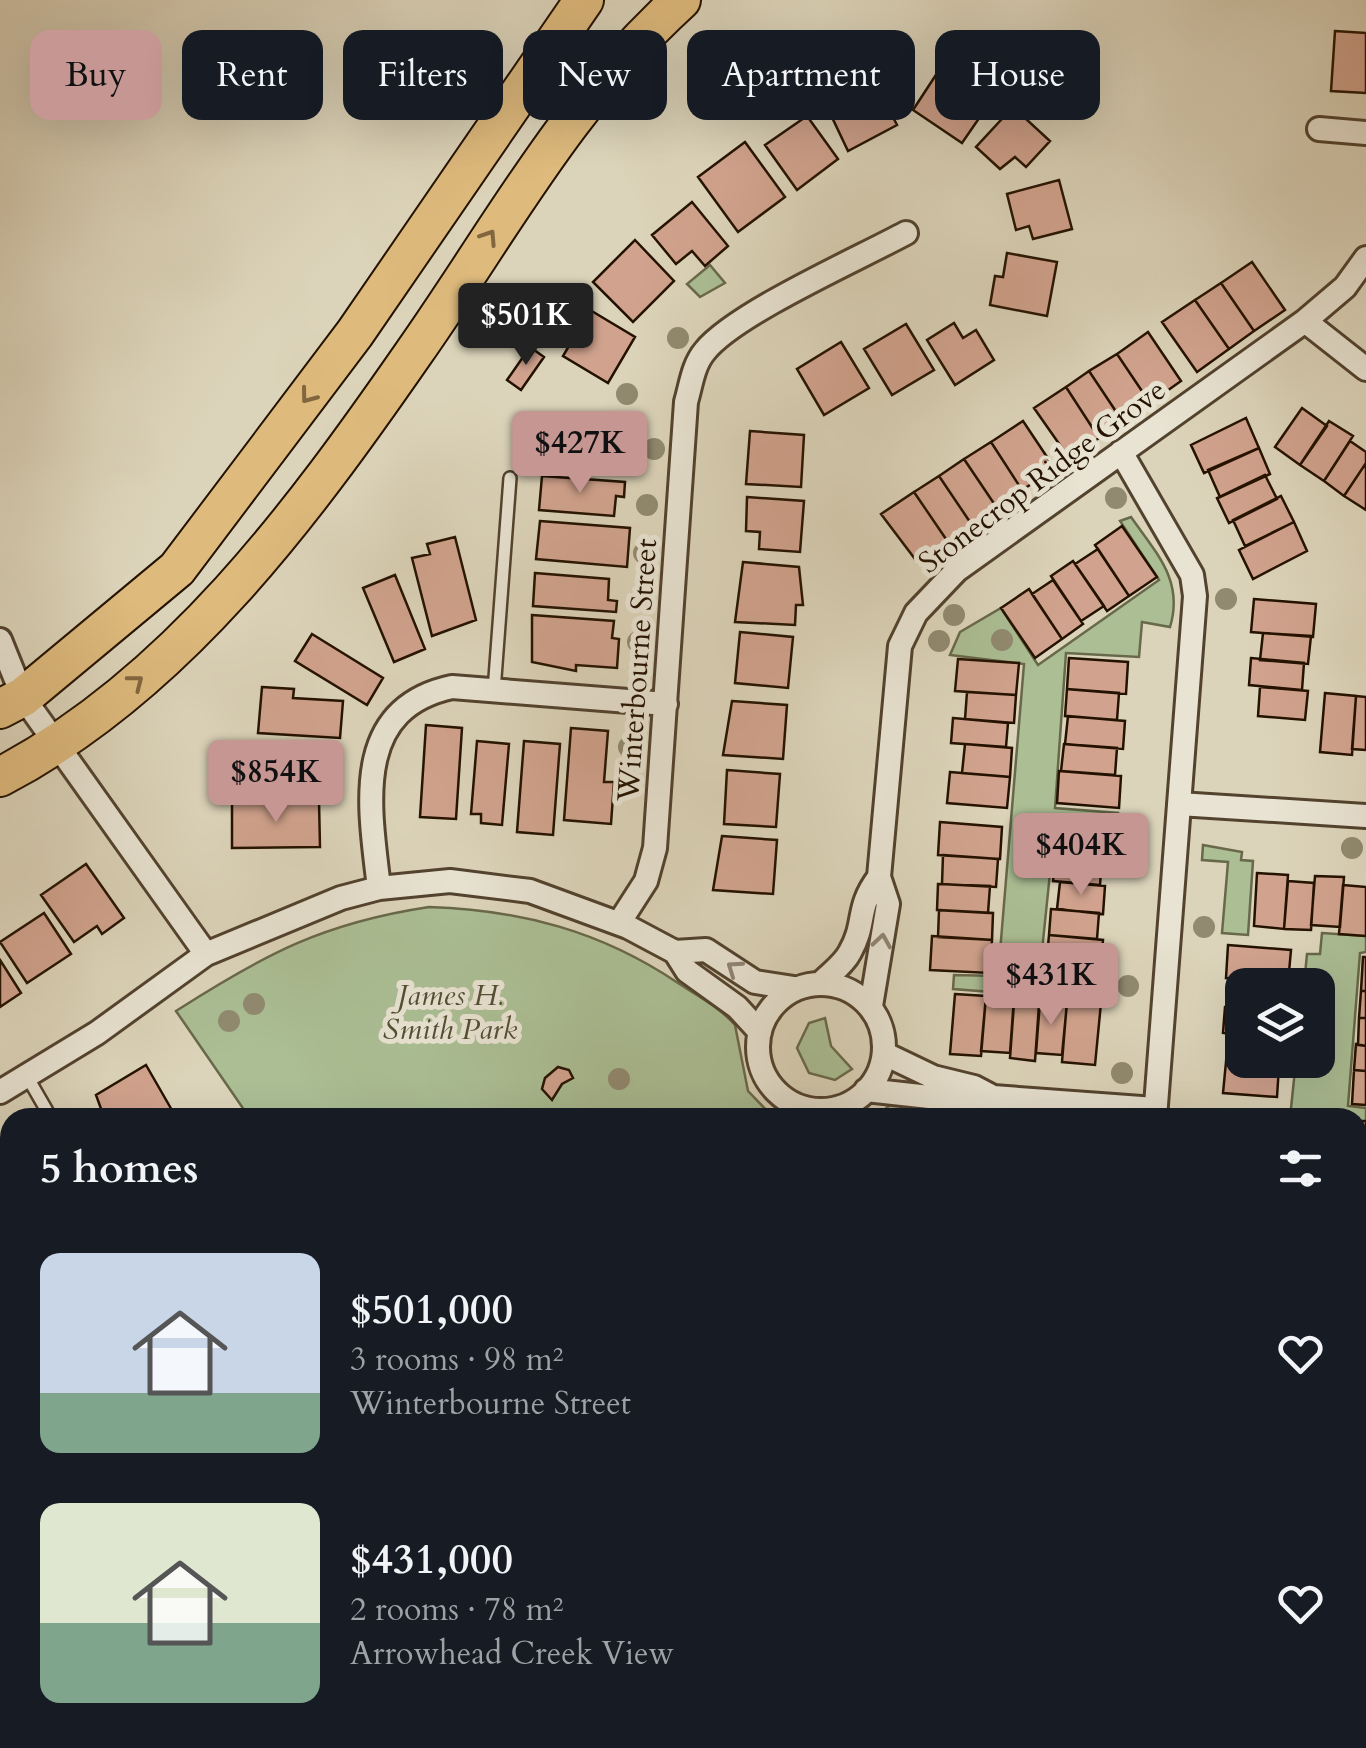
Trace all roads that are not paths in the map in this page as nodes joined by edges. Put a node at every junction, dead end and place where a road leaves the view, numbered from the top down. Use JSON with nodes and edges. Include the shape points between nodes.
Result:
{"nodes":[{"id":1,"x":584,"y":0,"type":"edge"},
{"id":2,"x":681,"y":0,"type":"edge"},
{"id":3,"x":1319,"y":129,"type":"dead end"},
{"id":4,"x":1366,"y":133,"type":"edge"},
{"id":5,"x":906,"y":233,"type":"dead end"},
{"id":6,"x":1366,"y":258,"type":"edge"},
{"id":7,"x":1305,"y":321,"type":"junction"},
{"id":8,"x":355,"y":333,"type":"junction"},
{"id":9,"x":1366,"y":369,"type":"edge"},
{"id":10,"x":347,"y":444,"type":"junction"},
{"id":11,"x":1122,"y":452,"type":"junction"},
{"id":12,"x":510,"y":478,"type":"dead end"},
{"id":13,"x":0,"y":640,"type":"edge"},
{"id":14,"x":494,"y":691,"type":"junction"},
{"id":15,"x":12,"y":703,"type":"edge"},
{"id":16,"x":666,"y":704,"type":"junction"},
{"id":17,"x":59,"y":742,"type":"junction"},
{"id":18,"x":0,"y":777,"type":"edge"},
{"id":19,"x":1179,"y":804,"type":"junction"},
{"id":20,"x":1366,"y":816,"type":"edge"},
{"id":21,"x":879,"y":877,"type":"junction"},
{"id":22,"x":380,"y":888,"type":"junction"},
{"id":23,"x":620,"y":923,"type":"junction"},
{"id":24,"x":676,"y":952,"type":"junction"},
{"id":25,"x":206,"y":954,"type":"junction"},
{"id":26,"x":822,"y":982,"type":"junction"},
{"id":27,"x":794,"y":988,"type":"junction"},
{"id":28,"x":871,"y":1006,"type":"junction"},
{"id":29,"x":760,"y":1032,"type":"junction"},
{"id":30,"x":885,"y":1054,"type":"junction"},
{"id":31,"x":28,"y":1078,"type":"junction"},
{"id":32,"x":866,"y":1090,"type":"junction"},
{"id":33,"x":0,"y":1092,"type":"edge"},
{"id":34,"x":993,"y":1097,"type":"junction"},
{"id":35,"x":45,"y":1108,"type":"edge"},
{"id":36,"x":803,"y":1108,"type":"edge"},
{"id":37,"x":837,"y":1108,"type":"edge"},
{"id":38,"x":1104,"y":1108,"type":"edge"},
{"id":39,"x":1155,"y":1108,"type":"edge"}],
"edges":[{"from":1,"to":8,"type":"main road"},
{"from":10,"to":2,"type":"main road","one_way":true,"via":[[595,86]]},
{"from":3,"to":4,"type":"street"},
{"from":5,"to":16,"type":"street","name":"Winterbourne Street","via":[[737,324],[705,351],[694,371],[686,402]]},
{"from":6,"to":7,"type":"street","name":"Stonecrop Ridge Grove","via":[[1345,287]]},
{"from":7,"to":9,"type":"street"},
{"from":7,"to":11,"type":"street","name":"Stonecrop Ridge Grove"},
{"from":8,"to":10,"type":"main road","via":[[373,364]]},
{"from":8,"to":15,"type":"main road","one_way":true,"via":[[177,570]]},
{"from":17,"to":10,"type":"main road","one_way":true,"via":[[226,600]]},
{"from":11,"to":19,"type":"street","via":[[1192,575]]},
{"from":11,"to":21,"type":"street","name":"Stonecrop Ridge Grove","via":[[957,570],[916,614],[900,646]]},
{"from":12,"to":14,"type":"lane"},
{"from":13,"to":15,"type":"street"},
{"from":14,"to":16,"type":"street"},
{"from":14,"to":22,"type":"street","via":[[423,693],[403,707],[385,734],[371,785]]},
{"from":15,"to":17,"type":"street"},
{"from":16,"to":23,"type":"street","name":"Winterbourne Street","via":[[655,848],[646,881]]},
{"from":17,"to":18,"type":"main road"},
{"from":17,"to":25,"type":"street"},
{"from":19,"to":20,"type":"street"},
{"from":19,"to":39,"type":"street"},
{"from":21,"to":26,"type":"street","name":"Stonecrop Ridge Grove","via":[[861,901],[849,956]]},
{"from":28,"to":21,"type":"street","name":"Stonecrop Ridge Grove","one_way":true,"via":[[888,904]]},
{"from":22,"to":23,"type":"street","via":[[450,881],[530,891]]},
{"from":22,"to":25,"type":"street","via":[[286,918]]},
{"from":23,"to":24,"type":"street"},
{"from":27,"to":24,"type":"street","one_way":true,"via":[[755,982],[706,950]]},
{"from":24,"to":29,"type":"street","via":[[687,971]]},
{"from":25,"to":31,"type":"street"},
{"from":26,"to":27,"type":"street"},
{"from":26,"to":28,"type":"street","via":[[848,988]]},
{"from":27,"to":29,"type":"street","via":[[772,1006]]},
{"from":28,"to":30,"type":"street","via":[[883,1029]]},
{"from":29,"to":36,"type":"street","via":[[764,1075],[778,1094]]},
{"from":30,"to":32,"type":"street"},
{"from":30,"to":34,"type":"street"},
{"from":31,"to":33,"type":"street"},
{"from":31,"to":35,"type":"lane"},
{"from":32,"to":34,"type":"street","via":[[974,1102]]},
{"from":32,"to":37,"type":"street"},
{"from":34,"to":38,"type":"street"}]}
